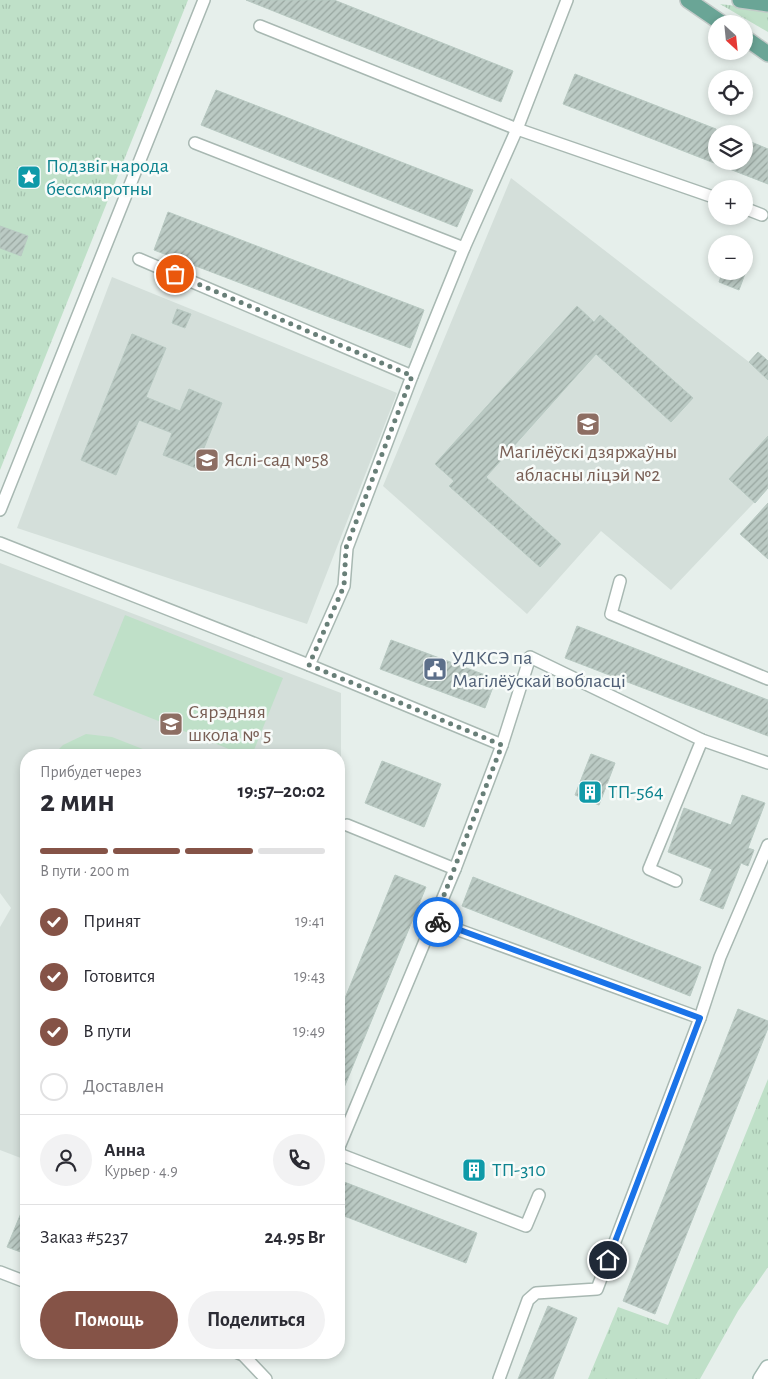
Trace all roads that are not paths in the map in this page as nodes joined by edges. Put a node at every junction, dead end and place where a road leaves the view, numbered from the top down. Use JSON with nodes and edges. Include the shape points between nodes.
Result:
{"nodes":[{"id":1,"x":204,"y":0,"type":"edge"},
{"id":2,"x":566,"y":0,"type":"edge"},
{"id":3,"x":688,"y":0,"type":"edge"},
{"id":4,"x":740,"y":0,"type":"edge"},
{"id":5,"x":768,"y":4,"type":"edge"},
{"id":6,"x":710,"y":15,"type":"edge"},
{"id":7,"x":260,"y":26,"type":"dead end"},
{"id":8,"x":753,"y":43,"type":"edge"},
{"id":9,"x":768,"y":54,"type":"edge"},
{"id":10,"x":517,"y":129,"type":"junction"},
{"id":11,"x":195,"y":142,"type":"dead end"},
{"id":12,"x":708,"y":195,"type":"edge"},
{"id":13,"x":753,"y":212,"type":"edge"},
{"id":14,"x":762,"y":215,"type":"dead end"},
{"id":15,"x":464,"y":248,"type":"junction"},
{"id":16,"x":138,"y":259,"type":"dead end"},
{"id":17,"x":412,"y":376,"type":"junction"},
{"id":18,"x":0,"y":510,"type":"edge"},
{"id":19,"x":0,"y":543,"type":"edge"},
{"id":20,"x":620,"y":581,"type":"dead end"},
{"id":21,"x":309,"y":665,"type":"junction"},
{"id":22,"x":768,"y":679,"type":"edge"},
{"id":23,"x":702,"y":740,"type":"junction"},
{"id":24,"x":502,"y":745,"type":"junction"},
{"id":25,"x":768,"y":763,"type":"edge"},
{"id":26,"x":347,"y":825,"type":"dead end"},
{"id":27,"x":768,"y":846,"type":"edge"},
{"id":28,"x":455,"y":869,"type":"junction"},
{"id":29,"x":676,"y":881,"type":"dead end"},
{"id":30,"x":434,"y":921,"type":"junction"},
{"id":31,"x":700,"y":1018,"type":"junction"},
{"id":32,"x":345,"y":1133,"type":"edge"},
{"id":33,"x":345,"y":1156,"type":"edge"},
{"id":34,"x":539,"y":1195,"type":"dead end"},
{"id":35,"x":0,"y":1272,"type":"edge"},
{"id":36,"x":20,"y":1280,"type":"edge"},
{"id":37,"x":247,"y":1359,"type":"edge"},
{"id":38,"x":768,"y":1368,"type":"edge"},
{"id":39,"x":266,"y":1379,"type":"edge"},
{"id":40,"x":499,"y":1379,"type":"edge"},
{"id":41,"x":762,"y":1379,"type":"edge"}],
"edges":[{"from":1,"to":18,"type":"lane"},
{"from":2,"to":10,"type":"lane"},
{"from":3,"to":6,"type":"main road"},
{"from":4,"to":5,"type":"main road"},
{"from":7,"to":10,"type":"lane"},
{"from":8,"to":9,"type":"main road"},
{"from":10,"to":12,"type":"lane"},
{"from":10,"to":15,"type":"lane"},
{"from":11,"to":15,"type":"lane"},
{"from":13,"to":14,"type":"lane"},
{"from":15,"to":17,"type":"lane"},
{"from":16,"to":17,"type":"lane"},
{"from":17,"to":21,"type":"lane","via":[[346,548],[344,586]]},
{"from":19,"to":21,"type":"lane"},
{"from":20,"to":22,"type":"lane","via":[[611,614]]},
{"from":21,"to":24,"type":"lane"},
{"from":23,"to":24,"type":"lane","via":[[530,657]]},
{"from":23,"to":25,"type":"lane"},
{"from":23,"to":29,"type":"lane","via":[[649,870]]},
{"from":24,"to":28,"type":"lane"},
{"from":26,"to":28,"type":"lane"},
{"from":27,"to":31,"type":"lane","via":[[720,957]]},
{"from":28,"to":30,"type":"lane"},
{"from":30,"to":31,"type":"lane"},
{"from":30,"to":32,"type":"lane"},
{"from":31,"to":40,"type":"lane","via":[[597,1289],[536,1293],[528,1300]]},
{"from":33,"to":34,"type":"lane","via":[[526,1226]]},
{"from":35,"to":36,"type":"lane"},
{"from":37,"to":39,"type":"lane"},
{"from":38,"to":41,"type":"main road"}]}
